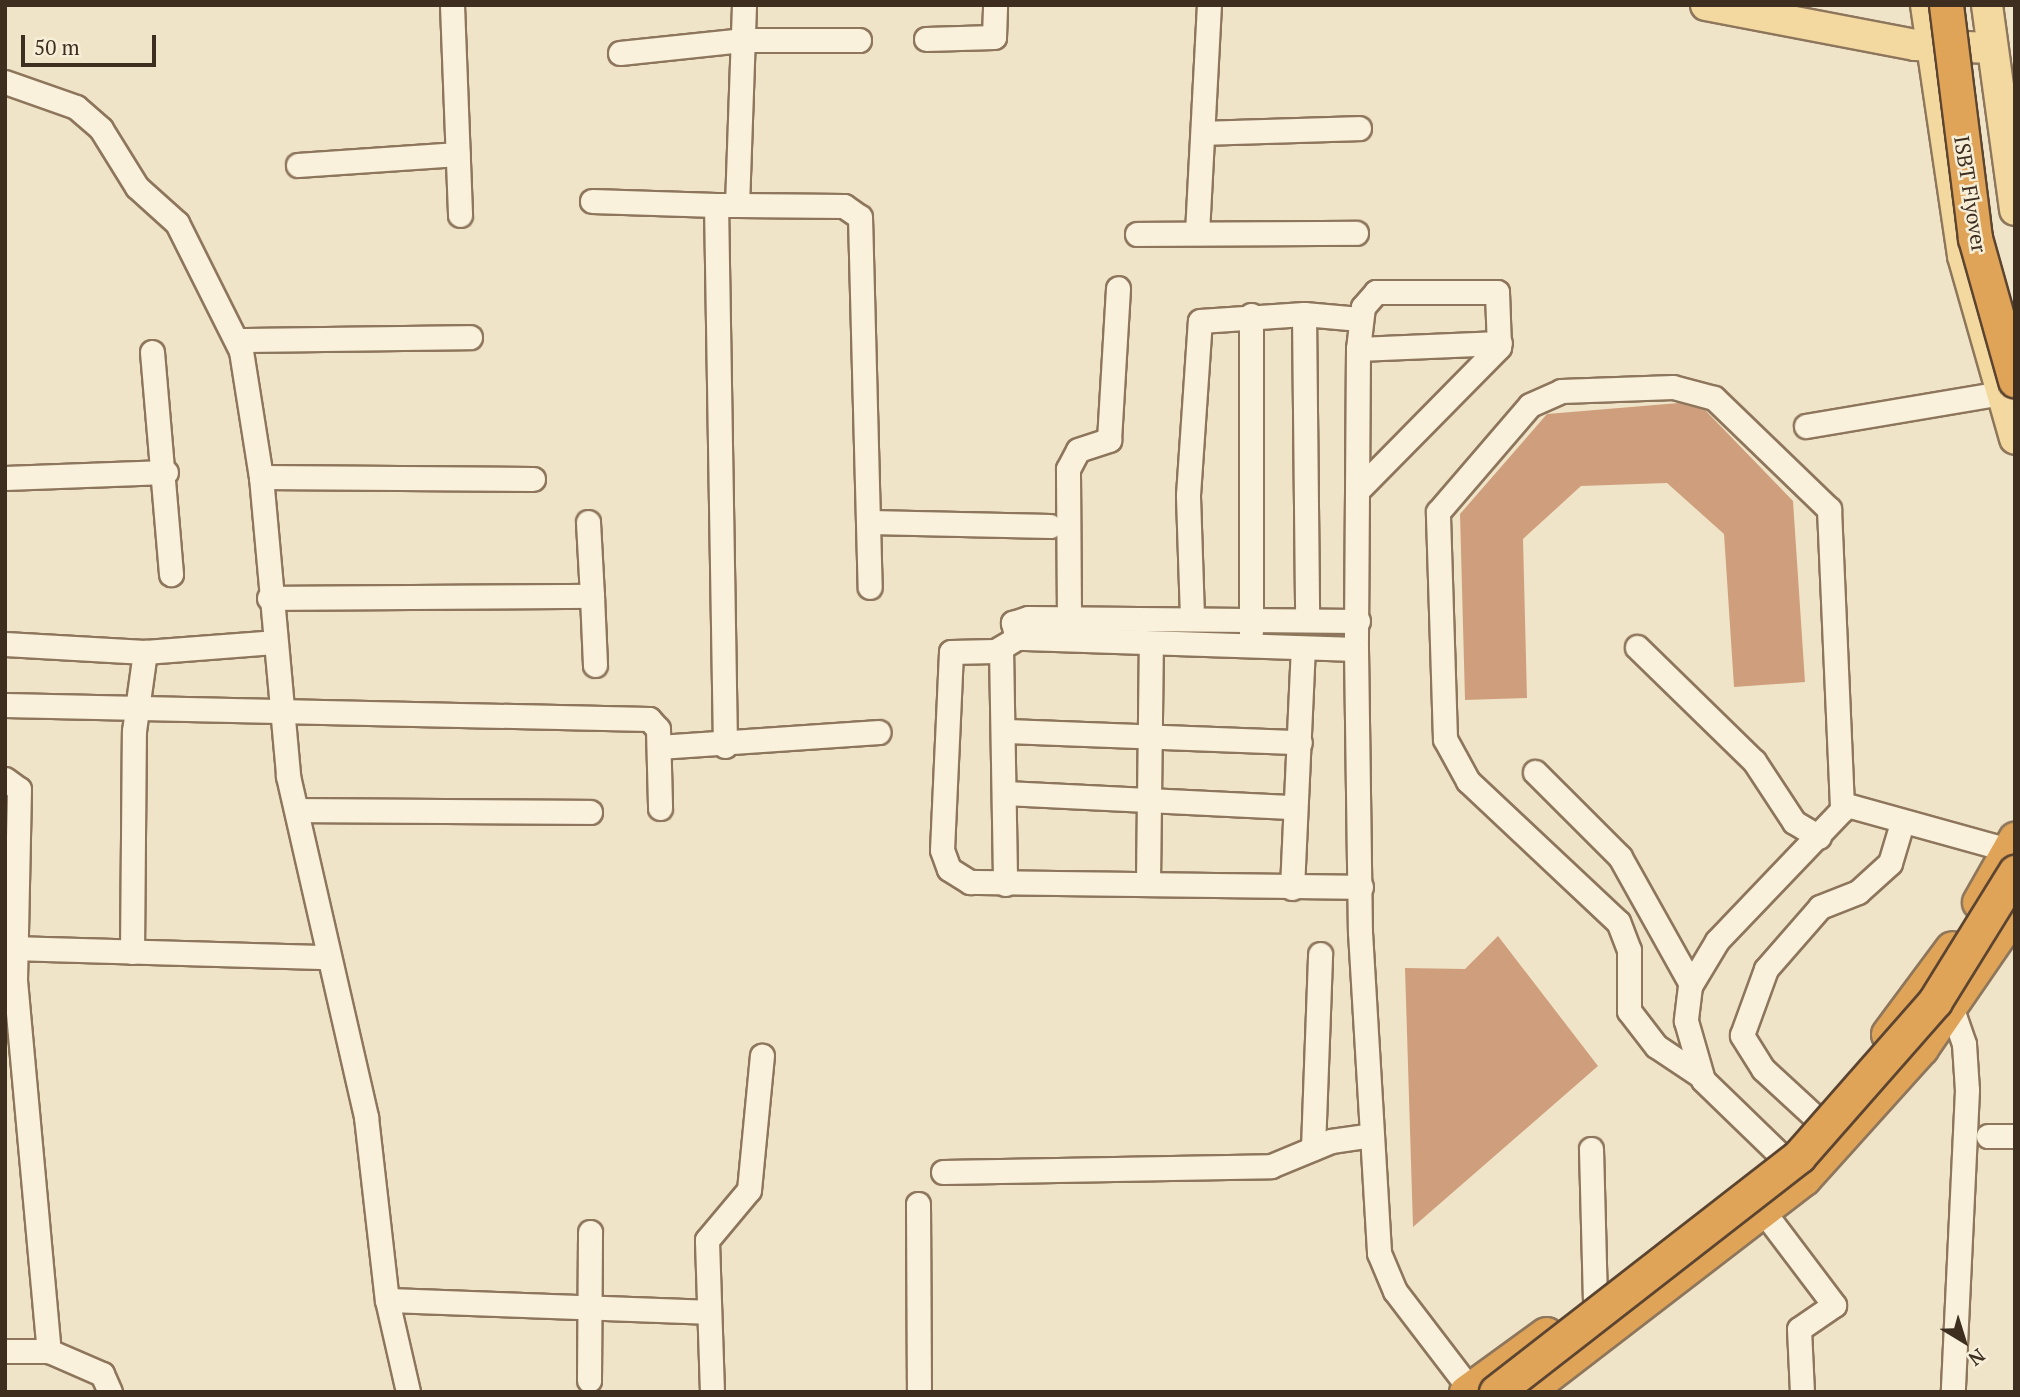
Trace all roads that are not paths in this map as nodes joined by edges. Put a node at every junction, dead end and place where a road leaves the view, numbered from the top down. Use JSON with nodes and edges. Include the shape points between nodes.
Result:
{"nodes":[{"id":1,"x":453,"y":5,"type":"edge"},
{"id":2,"x":744,"y":5,"type":"edge"},
{"id":3,"x":995,"y":5,"type":"edge"},
{"id":4,"x":1209,"y":5,"type":"edge"},
{"id":5,"x":1706,"y":5,"type":"edge"},
{"id":6,"x":1926,"y":5,"type":"edge"},
{"id":7,"x":1946,"y":5,"type":"edge"},
{"id":8,"x":1964,"y":5,"type":"edge"},
{"id":9,"x":1987,"y":5,"type":"edge"},
{"id":10,"x":926,"y":39,"type":"dead end"},
{"id":11,"x":744,"y":40,"type":"junction"},
{"id":12,"x":859,"y":40,"type":"dead end"},
{"id":13,"x":1930,"y":45,"type":"junction"},
{"id":14,"x":1992,"y":48,"type":"junction"},
{"id":15,"x":620,"y":52,"type":"dead end"},
{"id":16,"x":5,"y":82,"type":"edge"},
{"id":17,"x":1359,"y":128,"type":"dead end"},
{"id":18,"x":1203,"y":133,"type":"junction"},
{"id":19,"x":458,"y":154,"type":"junction"},
{"id":20,"x":298,"y":165,"type":"dead end"},
{"id":21,"x":592,"y":201,"type":"dead end"},
{"id":22,"x":726,"y":205,"type":"junction"},
{"id":23,"x":2015,"y":210,"type":"edge"},
{"id":24,"x":460,"y":215,"type":"dead end"},
{"id":25,"x":1197,"y":233,"type":"junction"},
{"id":26,"x":1356,"y":233,"type":"dead end"},
{"id":27,"x":1137,"y":234,"type":"dead end"},
{"id":28,"x":1118,"y":288,"type":"dead end"},
{"id":29,"x":2015,"y":302,"type":"edge"},
{"id":30,"x":1304,"y":314,"type":"junction"},
{"id":31,"x":1251,"y":315,"type":"junction"},
{"id":32,"x":1360,"y":319,"type":"junction"},
{"id":33,"x":470,"y":337,"type":"dead end"},
{"id":34,"x":237,"y":340,"type":"junction"},
{"id":35,"x":1500,"y":343,"type":"junction"},
{"id":36,"x":1358,"y":349,"type":"junction"},
{"id":37,"x":152,"y":352,"type":"dead end"},
{"id":38,"x":2008,"y":386,"type":"edge"},
{"id":39,"x":1806,"y":426,"type":"dead end"},
{"id":40,"x":2015,"y":439,"type":"edge"},
{"id":41,"x":166,"y":472,"type":"junction"},
{"id":42,"x":261,"y":477,"type":"junction"},
{"id":43,"x":5,"y":478,"type":"edge"},
{"id":44,"x":533,"y":480,"type":"dead end"},
{"id":45,"x":1358,"y":490,"type":"junction"},
{"id":46,"x":588,"y":522,"type":"dead end"},
{"id":47,"x":870,"y":522,"type":"junction"},
{"id":48,"x":1050,"y":526,"type":"dead end"},
{"id":49,"x":172,"y":574,"type":"dead end"},
{"id":50,"x":870,"y":587,"type":"dead end"},
{"id":51,"x":592,"y":596,"type":"junction"},
{"id":52,"x":269,"y":598,"type":"junction"},
{"id":53,"x":1069,"y":617,"type":"junction"},
{"id":54,"x":1132,"y":617,"type":"junction"},
{"id":55,"x":1192,"y":617,"type":"junction"},
{"id":56,"x":1251,"y":617,"type":"junction"},
{"id":57,"x":1307,"y":619,"type":"junction"},
{"id":58,"x":1358,"y":621,"type":"junction"},
{"id":59,"x":274,"y":642,"type":"junction"},
{"id":60,"x":1009,"y":643,"type":"junction"},
{"id":61,"x":5,"y":644,"type":"edge"},
{"id":62,"x":1142,"y":645,"type":"junction"},
{"id":63,"x":1637,"y":647,"type":"dead end"},
{"id":64,"x":1251,"y":648,"type":"junction"},
{"id":65,"x":1303,"y":649,"type":"junction"},
{"id":66,"x":1356,"y":649,"type":"junction"},
{"id":67,"x":145,"y":652,"type":"junction"},
{"id":68,"x":595,"y":665,"type":"dead end"},
{"id":69,"x":5,"y":705,"type":"edge"},
{"id":70,"x":137,"y":711,"type":"junction"},
{"id":71,"x":282,"y":714,"type":"junction"},
{"id":72,"x":1007,"y":731,"type":"junction"},
{"id":73,"x":877,"y":732,"type":"dead end"},
{"id":74,"x":1151,"y":736,"type":"junction"},
{"id":75,"x":1300,"y":742,"type":"junction"},
{"id":76,"x":725,"y":746,"type":"junction"},
{"id":77,"x":659,"y":747,"type":"junction"},
{"id":78,"x":1535,"y":772,"type":"dead end"},
{"id":79,"x":5,"y":779,"type":"edge"},
{"id":80,"x":1005,"y":793,"type":"junction"},
{"id":81,"x":1150,"y":795,"type":"junction"},
{"id":82,"x":1843,"y":804,"type":"junction"},
{"id":83,"x":1295,"y":807,"type":"junction"},
{"id":84,"x":660,"y":808,"type":"dead end"},
{"id":85,"x":298,"y":810,"type":"junction"},
{"id":86,"x":590,"y":812,"type":"dead end"},
{"id":87,"x":1902,"y":823,"type":"junction"},
{"id":88,"x":1819,"y":837,"type":"junction"},
{"id":89,"x":2013,"y":854,"type":"edge"},
{"id":90,"x":1148,"y":881,"type":"junction"},
{"id":91,"x":1005,"y":884,"type":"junction"},
{"id":92,"x":1361,"y":887,"type":"junction"},
{"id":93,"x":1292,"y":888,"type":"junction"},
{"id":94,"x":2015,"y":911,"type":"edge"},
{"id":95,"x":14,"y":948,"type":"junction"},
{"id":96,"x":132,"y":952,"type":"junction"},
{"id":97,"x":1320,"y":954,"type":"dead end"},
{"id":98,"x":327,"y":957,"type":"junction"},
{"id":99,"x":1691,"y":984,"type":"junction"},
{"id":100,"x":1952,"y":1009,"type":"junction"},
{"id":101,"x":762,"y":1056,"type":"dead end"},
{"id":102,"x":1698,"y":1074,"type":"junction"},
{"id":103,"x":1814,"y":1116,"type":"junction"},
{"id":104,"x":1372,"y":1135,"type":"junction"},
{"id":105,"x":1988,"y":1136,"type":"dead end"},
{"id":106,"x":2015,"y":1136,"type":"edge"},
{"id":107,"x":1313,"y":1148,"type":"junction"},
{"id":108,"x":1591,"y":1149,"type":"dead end"},
{"id":109,"x":1780,"y":1152,"type":"junction"},
{"id":110,"x":943,"y":1172,"type":"dead end"},
{"id":111,"x":1804,"y":1178,"type":"junction"},
{"id":112,"x":918,"y":1204,"type":"dead end"},
{"id":113,"x":1763,"y":1211,"type":"junction"},
{"id":114,"x":590,"y":1232,"type":"dead end"},
{"id":115,"x":1595,"y":1299,"type":"junction"},
{"id":116,"x":387,"y":1300,"type":"junction"},
{"id":117,"x":588,"y":1305,"type":"junction"},
{"id":118,"x":708,"y":1312,"type":"junction"},
{"id":119,"x":5,"y":1351,"type":"edge"},
{"id":120,"x":49,"y":1351,"type":"junction"},
{"id":121,"x":589,"y":1380,"type":"dead end"},
{"id":122,"x":1477,"y":1391,"type":"edge"},
{"id":123,"x":110,"y":1392,"type":"edge"},
{"id":124,"x":408,"y":1392,"type":"edge"},
{"id":125,"x":712,"y":1392,"type":"edge"},
{"id":126,"x":919,"y":1392,"type":"edge"},
{"id":127,"x":1526,"y":1392,"type":"edge"},
{"id":128,"x":1802,"y":1392,"type":"edge"},
{"id":129,"x":1953,"y":1392,"type":"edge"}],
"edges":[{"from":1,"to":19,"type":"street"},
{"from":2,"to":11,"type":"street"},
{"from":3,"to":10,"type":"street","via":[[994,37]]},
{"from":4,"to":18,"type":"street"},
{"from":5,"to":13,"type":"main road"},
{"from":6,"to":13,"type":"main road"},
{"from":7,"to":38,"type":"highway","name":"ISBT Flyover","bridge":true,"via":[[1975,238]]},
{"from":8,"to":29,"type":"highway","name":"ISBT Flyover","via":[[1995,229]]},
{"from":9,"to":14,"type":"main road"},
{"from":11,"to":12,"type":"street"},
{"from":11,"to":15,"type":"street"},
{"from":11,"to":22,"type":"street"},
{"from":13,"to":14,"type":"main road"},
{"from":13,"to":38,"type":"main road","via":[[1963,256]]},
{"from":14,"to":23,"type":"main road"},
{"from":16,"to":34,"type":"street","via":[[76,107],[101,129],[137,187],[177,223]]},
{"from":17,"to":18,"type":"street"},
{"from":18,"to":25,"type":"street"},
{"from":19,"to":20,"type":"street"},
{"from":19,"to":24,"type":"street"},
{"from":21,"to":22,"type":"street"},
{"from":22,"to":47,"type":"street","via":[[844,206],[860,216]]},
{"from":22,"to":76,"type":"street"},
{"from":25,"to":26,"type":"street"},
{"from":25,"to":27,"type":"street"},
{"from":28,"to":53,"type":"street","via":[[1109,440],[1079,450],[1068,469]]},
{"from":30,"to":31,"type":"street"},
{"from":30,"to":32,"type":"street"},
{"from":30,"to":57,"type":"street"},
{"from":31,"to":55,"type":"street","via":[[1206,318],[1196,329],[1188,495]]},
{"from":31,"to":56,"type":"street"},
{"from":32,"to":35,"type":"street","via":[[1376,292],[1492,291],[1500,298]]},
{"from":32,"to":36,"type":"street"},
{"from":33,"to":34,"type":"street"},
{"from":34,"to":42,"type":"street"},
{"from":35,"to":36,"type":"street"},
{"from":35,"to":45,"type":"street"},
{"from":36,"to":45,"type":"street"},
{"from":37,"to":41,"type":"street"},
{"from":38,"to":39,"type":"street"},
{"from":38,"to":40,"type":"main road"},
{"from":41,"to":43,"type":"street"},
{"from":41,"to":49,"type":"street"},
{"from":42,"to":44,"type":"street"},
{"from":42,"to":52,"type":"street"},
{"from":45,"to":58,"type":"street"},
{"from":46,"to":51,"type":"street"},
{"from":47,"to":48,"type":"street"},
{"from":47,"to":50,"type":"street"},
{"from":51,"to":52,"type":"street"},
{"from":51,"to":68,"type":"street"},
{"from":52,"to":59,"type":"street"},
{"from":53,"to":54,"type":"street"},
{"from":53,"to":60,"type":"street","via":[[1016,621]]},
{"from":54,"to":55,"type":"street"},
{"from":54,"to":62,"type":"street"},
{"from":55,"to":56,"type":"street"},
{"from":56,"to":57,"type":"street"},
{"from":56,"to":64,"type":"street"},
{"from":57,"to":58,"type":"street"},
{"from":58,"to":66,"type":"street"},
{"from":59,"to":67,"type":"street"},
{"from":59,"to":71,"type":"street"},
{"from":60,"to":62,"type":"street"},
{"from":60,"to":72,"type":"street"},
{"from":60,"to":91,"type":"street","via":[[948,657],[942,850],[949,869],[964,880]]},
{"from":61,"to":67,"type":"street"},
{"from":62,"to":64,"type":"street"},
{"from":62,"to":74,"type":"street"},
{"from":63,"to":88,"type":"street","via":[[1754,761],[1794,822]]},
{"from":64,"to":65,"type":"street"},
{"from":65,"to":66,"type":"street"},
{"from":65,"to":75,"type":"street"},
{"from":66,"to":92,"type":"street"},
{"from":67,"to":70,"type":"street"},
{"from":69,"to":70,"type":"street"},
{"from":70,"to":71,"type":"street"},
{"from":70,"to":96,"type":"street"},
{"from":71,"to":77,"type":"street","via":[[649,719],[658,729]]},
{"from":71,"to":85,"type":"street"},
{"from":72,"to":74,"type":"street"},
{"from":72,"to":80,"type":"street"},
{"from":73,"to":76,"type":"street"},
{"from":74,"to":75,"type":"street"},
{"from":74,"to":81,"type":"street"},
{"from":75,"to":83,"type":"street"},
{"from":76,"to":77,"type":"street"},
{"from":77,"to":84,"type":"street"},
{"from":78,"to":99,"type":"street","via":[[1620,857]]},
{"from":79,"to":95,"type":"street","via":[[19,789]]},
{"from":80,"to":81,"type":"street"},
{"from":80,"to":91,"type":"street"},
{"from":81,"to":83,"type":"street"},
{"from":81,"to":90,"type":"street"},
{"from":82,"to":87,"type":"street"},
{"from":82,"to":88,"type":"street"},
{"from":82,"to":102,"type":"street","via":[[1831,516],[1824,502],[1726,407],[1699,392],[1574,389],[1530,405],[1445,500],[1435,525],[1445,739],[1468,781],[1618,922],[1629,950],[1629,1011],[1656,1046]]},
{"from":83,"to":93,"type":"street"},
{"from":85,"to":86,"type":"street"},
{"from":85,"to":98,"type":"street"},
{"from":87,"to":89,"type":"street"},
{"from":87,"to":103,"type":"street","via":[[1890,863],[1858,892],[1820,907],[1766,969],[1742,1035],[1763,1069]]},
{"from":88,"to":99,"type":"street","via":[[1729,928]]},
{"from":89,"to":103,"type":"highway","via":[[1943,962]]},
{"from":89,"to":122,"type":"highway","bridge":true,"via":[[1935,1000],[1809,1146],[1676,1258]]},
{"from":90,"to":91,"type":"street"},
{"from":90,"to":93,"type":"street"},
{"from":92,"to":93,"type":"street"},
{"from":92,"to":104,"type":"street"},
{"from":94,"to":100,"type":"highway"},
{"from":95,"to":96,"type":"street"},
{"from":95,"to":120,"type":"street"},
{"from":96,"to":98,"type":"street"},
{"from":97,"to":107,"type":"street"},
{"from":98,"to":116,"type":"street","via":[[366,1117]]},
{"from":99,"to":102,"type":"street","via":[[1686,1021]]},
{"from":100,"to":111,"type":"highway"},
{"from":100,"to":129,"type":"street","via":[[1964,1044],[1967,1090]]},
{"from":101,"to":118,"type":"street","via":[[749,1190],[707,1240]]},
{"from":102,"to":109,"type":"street"},
{"from":103,"to":109,"type":"highway"},
{"from":104,"to":107,"type":"street"},
{"from":104,"to":122,"type":"street","via":[[1382,1266]]},
{"from":105,"to":106,"type":"street"},
{"from":107,"to":110,"type":"street","via":[[1271,1166]]},
{"from":108,"to":115,"type":"street"},
{"from":109,"to":111,"type":"street"},
{"from":109,"to":115,"type":"highway"},
{"from":111,"to":113,"type":"highway"},
{"from":112,"to":126,"type":"street"},
{"from":113,"to":127,"type":"highway"},
{"from":113,"to":128,"type":"street","via":[[1834,1305],[1799,1329]]},
{"from":114,"to":117,"type":"street"},
{"from":115,"to":122,"type":"highway"},
{"from":116,"to":117,"type":"street"},
{"from":116,"to":124,"type":"street"},
{"from":117,"to":118,"type":"street"},
{"from":117,"to":121,"type":"street"},
{"from":118,"to":125,"type":"street"},
{"from":119,"to":120,"type":"street"},
{"from":120,"to":123,"type":"street","via":[[102,1374]]}]}
